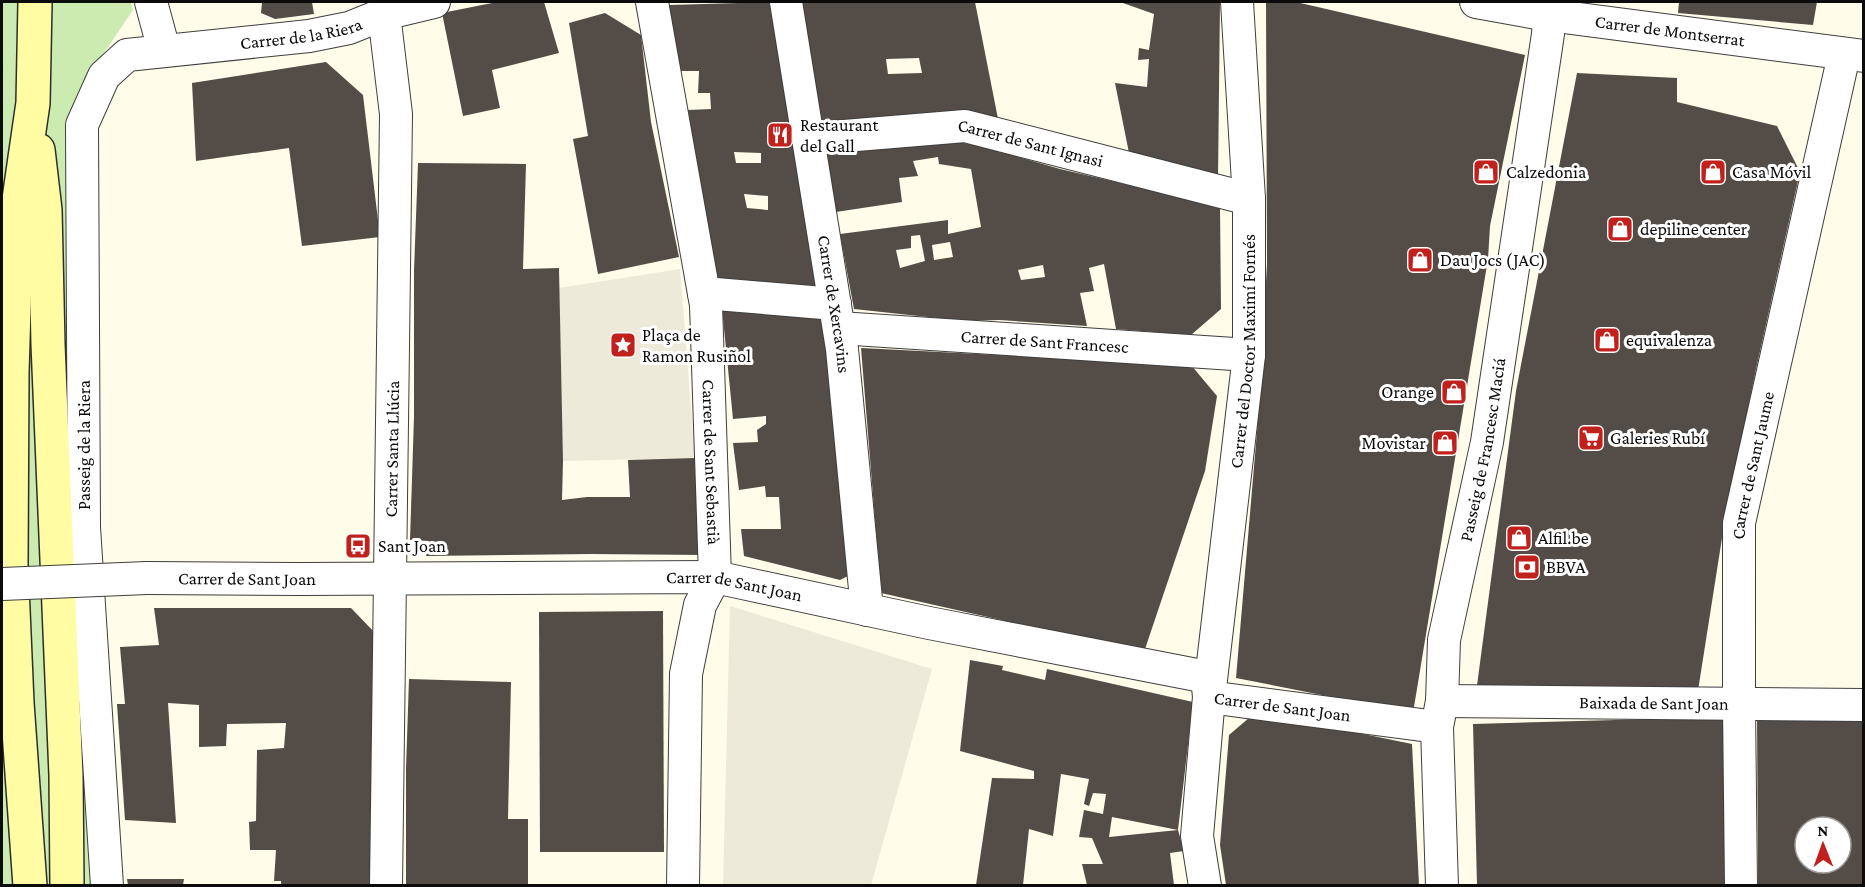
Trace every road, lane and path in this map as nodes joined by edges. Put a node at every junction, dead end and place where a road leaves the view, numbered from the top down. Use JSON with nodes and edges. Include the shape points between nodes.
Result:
{"nodes":[{"id":1,"x":35,"y":2,"type":"edge"},
{"id":2,"x":151,"y":2,"type":"edge"},
{"id":3,"x":435,"y":2,"type":"edge"},
{"id":4,"x":652,"y":2,"type":"edge"},
{"id":5,"x":786,"y":2,"type":"edge"},
{"id":6,"x":1237,"y":2,"type":"edge"},
{"id":7,"x":1476,"y":2,"type":"edge"},
{"id":8,"x":1549,"y":8,"type":"edge"},
{"id":9,"x":384,"y":14,"type":"junction"},
{"id":10,"x":164,"y":50,"type":"junction"},
{"id":11,"x":1854,"y":56,"type":"edge"},
{"id":12,"x":33,"y":103,"type":"junction"},
{"id":13,"x":808,"y":139,"type":"junction"},
{"id":14,"x":1249,"y":199,"type":"junction"},
{"id":15,"x":704,"y":293,"type":"junction"},
{"id":16,"x":837,"y":316,"type":"junction"},
{"id":17,"x":1249,"y":356,"type":"junction"},
{"id":18,"x":715,"y":577,"type":"junction"},
{"id":19,"x":390,"y":579,"type":"junction"},
{"id":20,"x":2,"y":584,"type":"edge"},
{"id":21,"x":867,"y":610,"type":"junction"},
{"id":22,"x":1209,"y":697,"type":"junction"},
{"id":23,"x":1739,"y":705,"type":"junction"},
{"id":24,"x":1863,"y":705,"type":"edge"},
{"id":25,"x":1440,"y":714,"type":"junction"},
{"id":26,"x":30,"y":885,"type":"edge"},
{"id":27,"x":67,"y":885,"type":"edge"},
{"id":28,"x":107,"y":885,"type":"edge"},
{"id":29,"x":386,"y":885,"type":"edge"},
{"id":30,"x":683,"y":885,"type":"edge"},
{"id":31,"x":1205,"y":885,"type":"edge"},
{"id":32,"x":1442,"y":885,"type":"edge"},
{"id":33,"x":1741,"y":885,"type":"edge"}],
"edges":[{"from":1,"to":12,"type":"main road"},
{"from":2,"to":10,"type":"street"},
{"from":3,"to":9,"type":"street","name":"Carrer de la Riera"},
{"from":4,"to":15,"type":"street","name":"Carrer de Sant Sebastià"},
{"from":5,"to":13,"type":"street","name":"Carrer de Xercavins"},
{"from":6,"to":14,"type":"street","name":"Carrer del Doctor Maximí Fornés"},
{"from":7,"to":8,"type":"street","name":"Carrer de Montserrat"},
{"from":8,"to":11,"type":"street","name":"Carrer de Montserrat"},
{"from":8,"to":25,"type":"street","name":"Passeig de Francesc Maciá","via":[[1487,442],[1444,640]]},
{"from":9,"to":10,"type":"street","name":"Carrer de la Riera","via":[[350,28],[309,36]]},
{"from":9,"to":19,"type":"street","name":"Carrer Santa Llúcia","via":[[396,114]]},
{"from":10,"to":28,"type":"street","name":"Passeig de la Riera","via":[[128,55],[104,76],[82,125],[84,527]]},
{"from":11,"to":23,"type":"street","name":"Carrer de Sant Jaume","via":[[1739,523]]},
{"from":12,"to":26,"type":"main road","via":[[17,213],[11,552]]},
{"from":12,"to":27,"type":"main road","via":[[45,210]]},
{"from":13,"to":14,"type":"street","name":"Carrer de Sant Ignasi","via":[[965,126]]},
{"from":13,"to":16,"type":"street","name":"Carrer de Xercavins"},
{"from":14,"to":17,"type":"street","name":"Carrer del Doctor Maximí Fornés"},
{"from":15,"to":16,"type":"street","name":"Carrer de Sant Francesc"},
{"from":15,"to":18,"type":"street","name":"Carrer de Sant Sebastià"},
{"from":16,"to":17,"type":"street","name":"Carrer de Sant Francesc"},
{"from":16,"to":21,"type":"street","name":"Carrer de Xercavins"},
{"from":17,"to":22,"type":"street","name":"Carrer del Doctor Maximí Fornés"},
{"from":18,"to":19,"type":"street","name":"Carrer de Sant Joan"},
{"from":18,"to":21,"type":"street","name":"Carrer de Sant Joan"},
{"from":18,"to":30,"type":"street","via":[[700,605],[686,674]]},
{"from":19,"to":20,"type":"street","name":"Carrer de Sant Joan","bridge":true,"via":[[147,578]]},
{"from":19,"to":29,"type":"street","name":"Carrer Santa Llúcia"},
{"from":21,"to":22,"type":"street","name":"Carrer de Sant Joan","via":[[1207,677]]},
{"from":22,"to":25,"type":"street","name":"Carrer de Sant Joan"},
{"from":22,"to":31,"type":"street","name":"Carrer del Doctor Maximí Fornés","via":[[1197,836]]},
{"from":23,"to":24,"type":"street","name":"Baixada de Sant Joan"},
{"from":23,"to":25,"type":"street","name":"Baixada de Sant Joan"},
{"from":23,"to":33,"type":"street","name":"Carrer de Sant Jaume"},
{"from":25,"to":32,"type":"street","name":"Passeig de Francesc Maciá"}]}
